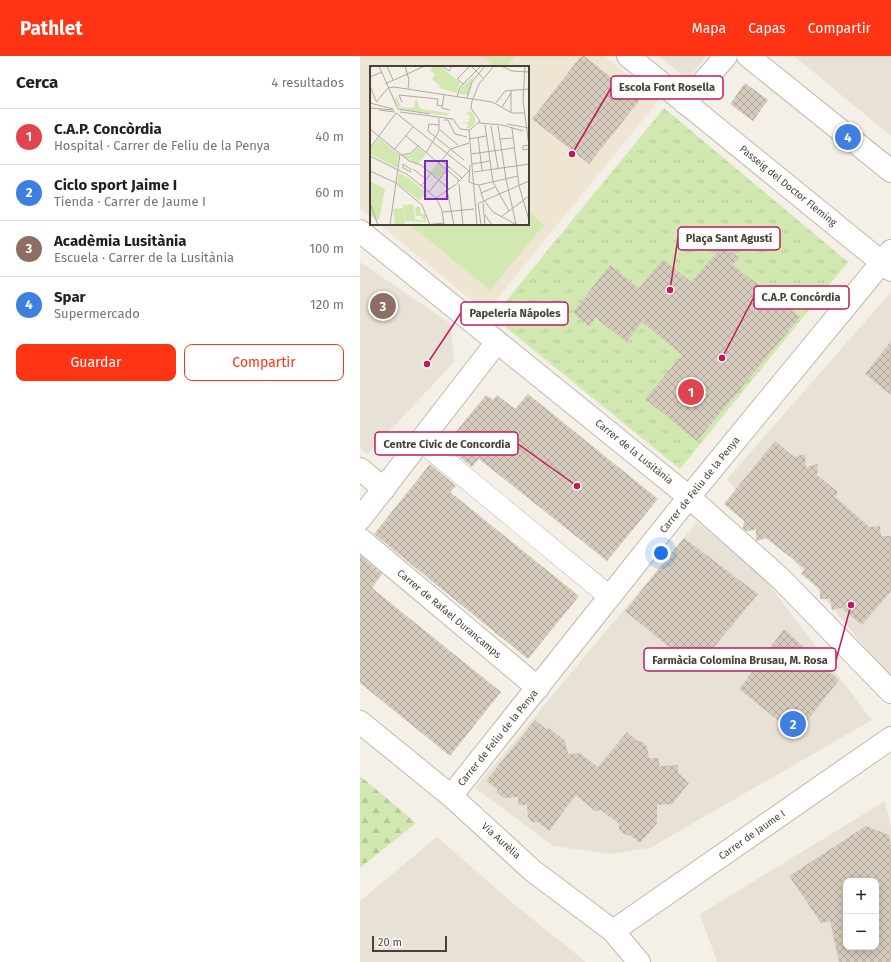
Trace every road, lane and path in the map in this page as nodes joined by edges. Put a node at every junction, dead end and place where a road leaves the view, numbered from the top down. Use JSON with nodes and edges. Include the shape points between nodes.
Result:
{"nodes":[{"id":1,"x":628,"y":56,"type":"edge"},
{"id":2,"x":726,"y":56,"type":"edge"},
{"id":3,"x":748,"y":56,"type":"edge"},
{"id":4,"x":685,"y":102,"type":"junction"},
{"id":5,"x":891,"y":171,"type":"edge"},
{"id":6,"x":360,"y":231,"type":"edge"},
{"id":7,"x":888,"y":261,"type":"edge"},
{"id":8,"x":497,"y":342,"type":"junction"},
{"id":9,"x":420,"y":441,"type":"junction"},
{"id":10,"x":360,"y":469,"type":"edge"},
{"id":11,"x":384,"y":489,"type":"junction"},
{"id":12,"x":689,"y":497,"type":"junction"},
{"id":13,"x":360,"y":519,"type":"edge"},
{"id":14,"x":360,"y":539,"type":"edge"},
{"id":15,"x":610,"y":597,"type":"junction"},
{"id":16,"x":538,"y":688,"type":"junction"},
{"id":17,"x":891,"y":692,"type":"edge"},
{"id":18,"x":360,"y":722,"type":"edge"},
{"id":19,"x":891,"y":738,"type":"edge"},
{"id":20,"x":451,"y":796,"type":"junction"},
{"id":21,"x":613,"y":930,"type":"junction"},
{"id":22,"x":639,"y":962,"type":"edge"}],
"edges":[{"from":1,"to":4,"type":"street","name":"Passeig del Doctor Fleming"},
{"from":2,"to":4,"type":"street"},
{"from":3,"to":5,"type":"street"},
{"from":4,"to":7,"type":"street","name":"Passeig del Doctor Fleming"},
{"from":6,"to":8,"type":"street","name":"Carrer de la Lusitània"},
{"from":7,"to":12,"type":"street","name":"Carrer de Feliu de la Penya"},
{"from":8,"to":9,"type":"street"},
{"from":8,"to":12,"type":"street","name":"Carrer de la Lusitània"},
{"from":9,"to":11,"type":"street"},
{"from":9,"to":15,"type":"street"},
{"from":10,"to":11,"type":"street"},
{"from":11,"to":13,"type":"street"},
{"from":12,"to":15,"type":"street","name":"Carrer de Feliu de la Penya"},
{"from":12,"to":17,"type":"street","name":"Carrer de la Lusitània","via":[[781,579]]},
{"from":14,"to":16,"type":"street","name":"Carrer de Rafael Durancamps"},
{"from":15,"to":16,"type":"street","name":"Carrer de Feliu de la Penya"},
{"from":16,"to":20,"type":"street","name":"Carrer de Feliu de la Penya"},
{"from":18,"to":20,"type":"street","name":"Via Aurèlia"},
{"from":19,"to":21,"type":"street","name":"Carrer de Jaume I"},
{"from":20,"to":21,"type":"street","name":"Via Aurèlia","via":[[533,870]]},
{"from":21,"to":22,"type":"street","name":"Via Aurèlia"}]}
